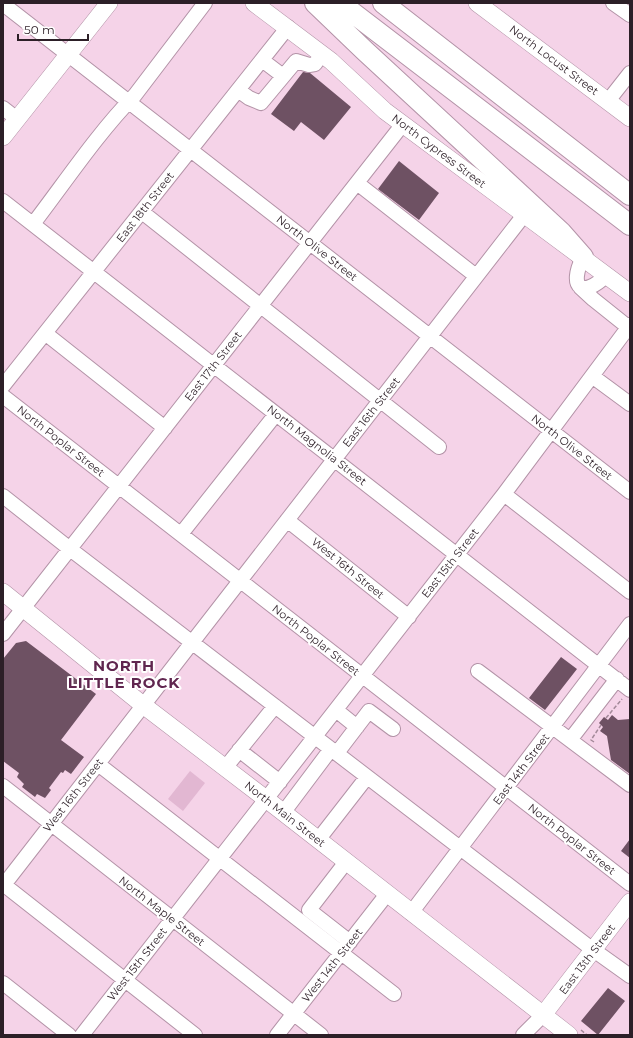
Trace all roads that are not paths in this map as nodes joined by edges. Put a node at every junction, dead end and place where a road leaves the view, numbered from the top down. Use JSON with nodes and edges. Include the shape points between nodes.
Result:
{"nodes":[{"id":1,"x":109,"y":3,"type":"edge"},
{"id":2,"x":205,"y":3,"type":"edge"},
{"id":3,"x":254,"y":3,"type":"edge"},
{"id":4,"x":314,"y":3,"type":"edge"},
{"id":5,"x":340,"y":3,"type":"edge"},
{"id":6,"x":383,"y":3,"type":"edge"},
{"id":7,"x":613,"y":3,"type":"edge"},
{"id":8,"x":7,"y":5,"type":"edge"},
{"id":9,"x":482,"y":5,"type":"edge"},
{"id":10,"x":630,"y":15,"type":"edge"},
{"id":11,"x":288,"y":28,"type":"junction"},
{"id":12,"x":322,"y":54,"type":"junction"},
{"id":13,"x":68,"y":55,"type":"junction"},
{"id":14,"x":262,"y":60,"type":"junction"},
{"id":15,"x":630,"y":73,"type":"edge"},
{"id":16,"x":283,"y":76,"type":"junction"},
{"id":17,"x":238,"y":90,"type":"junction"},
{"id":18,"x":608,"y":101,"type":"junction"},
{"id":19,"x":129,"y":102,"type":"junction"},
{"id":20,"x":3,"y":108,"type":"edge"},
{"id":21,"x":630,"y":118,"type":"edge"},
{"id":22,"x":18,"y":119,"type":"junction"},
{"id":23,"x":403,"y":124,"type":"junction"},
{"id":24,"x":3,"y":137,"type":"edge"},
{"id":25,"x":190,"y":150,"type":"junction"},
{"id":26,"x":357,"y":183,"type":"junction"},
{"id":27,"x":630,"y":195,"type":"edge"},
{"id":28,"x":3,"y":201,"type":"edge"},
{"id":29,"x":142,"y":212,"type":"junction"},
{"id":30,"x":524,"y":215,"type":"junction"},
{"id":31,"x":33,"y":224,"type":"junction"},
{"id":32,"x":630,"y":225,"type":"edge"},
{"id":33,"x":310,"y":243,"type":"junction"},
{"id":34,"x":583,"y":257,"type":"junction"},
{"id":35,"x":94,"y":272,"type":"junction"},
{"id":36,"x":607,"y":275,"type":"junction"},
{"id":37,"x":476,"y":276,"type":"junction"},
{"id":38,"x":580,"y":287,"type":"junction"},
{"id":39,"x":630,"y":292,"type":"edge"},
{"id":40,"x":261,"y":306,"type":"junction"},
{"id":41,"x":629,"y":326,"type":"edge"},
{"id":42,"x":45,"y":334,"type":"junction"},
{"id":43,"x":430,"y":336,"type":"junction"},
{"id":44,"x":214,"y":365,"type":"junction"},
{"id":45,"x":592,"y":376,"type":"junction"},
{"id":46,"x":3,"y":386,"type":"edge"},
{"id":47,"x":3,"y":396,"type":"edge"},
{"id":48,"x":380,"y":400,"type":"junction"},
{"id":49,"x":630,"y":404,"type":"edge"},
{"id":50,"x":276,"y":414,"type":"junction"},
{"id":51,"x":165,"y":428,"type":"junction"},
{"id":52,"x":551,"y":431,"type":"junction"},
{"id":53,"x":439,"y":447,"type":"dead end"},
{"id":54,"x":334,"y":459,"type":"junction"},
{"id":55,"x":119,"y":486,"type":"junction"},
{"id":56,"x":630,"y":492,"type":"edge"},
{"id":57,"x":504,"y":494,"type":"junction"},
{"id":58,"x":3,"y":496,"type":"edge"},
{"id":59,"x":287,"y":520,"type":"junction"},
{"id":60,"x":181,"y":534,"type":"junction"},
{"id":61,"x":70,"y":549,"type":"junction"},
{"id":62,"x":457,"y":555,"type":"junction"},
{"id":63,"x":240,"y":580,"type":"junction"},
{"id":64,"x":3,"y":592,"type":"edge"},
{"id":65,"x":630,"y":592,"type":"edge"},
{"id":66,"x":23,"y":608,"type":"junction"},
{"id":67,"x":409,"y":617,"type":"junction"},
{"id":68,"x":630,"y":624,"type":"edge"},
{"id":69,"x":3,"y":634,"type":"edge"},
{"id":70,"x":192,"y":642,"type":"junction"},
{"id":71,"x":599,"y":666,"type":"junction"},
{"id":72,"x":478,"y":671,"type":"dead end"},
{"id":73,"x":363,"y":676,"type":"junction"},
{"id":74,"x":617,"y":679,"type":"junction"},
{"id":75,"x":630,"y":690,"type":"edge"},
{"id":76,"x":144,"y":705,"type":"junction"},
{"id":77,"x":275,"y":706,"type":"junction"},
{"id":78,"x":336,"y":710,"type":"junction"},
{"id":79,"x":357,"y":727,"type":"junction"},
{"id":80,"x":553,"y":727,"type":"junction"},
{"id":81,"x":393,"y":729,"type":"dead end"},
{"id":82,"x":315,"y":737,"type":"junction"},
{"id":83,"x":570,"y":740,"type":"junction"},
{"id":84,"x":336,"y":749,"type":"junction"},
{"id":85,"x":239,"y":750,"type":"junction"},
{"id":86,"x":98,"y":764,"type":"junction"},
{"id":87,"x":225,"y":768,"type":"junction"},
{"id":88,"x":367,"y":777,"type":"junction"},
{"id":89,"x":280,"y":782,"type":"junction"},
{"id":90,"x":630,"y":785,"type":"edge"},
{"id":91,"x":3,"y":786,"type":"edge"},
{"id":92,"x":506,"y":788,"type":"junction"},
{"id":93,"x":266,"y":799,"type":"junction"},
{"id":94,"x":284,"y":813,"type":"junction"},
{"id":95,"x":51,"y":824,"type":"junction"},
{"id":96,"x":318,"y":840,"type":"junction"},
{"id":97,"x":461,"y":848,"type":"junction"},
{"id":98,"x":220,"y":859,"type":"junction"},
{"id":99,"x":346,"y":862,"type":"junction"},
{"id":100,"x":630,"y":884,"type":"edge"},
{"id":101,"x":3,"y":885,"type":"edge"},
{"id":102,"x":388,"y":894,"type":"junction"},
{"id":103,"x":630,"y":902,"type":"edge"},
{"id":104,"x":411,"y":913,"type":"junction"},
{"id":105,"x":173,"y":919,"type":"junction"},
{"id":106,"x":346,"y":948,"type":"junction"},
{"id":107,"x":593,"y":950,"type":"junction"},
{"id":108,"x":630,"y":976,"type":"edge"},
{"id":109,"x":125,"y":980,"type":"junction"},
{"id":110,"x":3,"y":983,"type":"edge"},
{"id":111,"x":394,"y":994,"type":"dead end"},
{"id":112,"x":294,"y":1014,"type":"junction"},
{"id":113,"x":543,"y":1015,"type":"junction"},
{"id":114,"x":575,"y":1032,"type":"edge"},
{"id":115,"x":69,"y":1035,"type":"edge"},
{"id":116,"x":82,"y":1035,"type":"edge"},
{"id":117,"x":195,"y":1035,"type":"edge"},
{"id":118,"x":277,"y":1035,"type":"edge"},
{"id":119,"x":321,"y":1035,"type":"edge"},
{"id":120,"x":523,"y":1035,"type":"edge"}],
"edges":[{"from":1,"to":13,"type":"main road"},
{"from":2,"to":19,"type":"street"},
{"from":3,"to":11,"type":"main road","name":"North Cypress Street"},
{"from":4,"to":34,"type":"highway","via":[[561,232]]},
{"from":5,"to":32,"type":"highway"},
{"from":6,"to":27,"type":"highway"},
{"from":7,"to":10,"type":"street"},
{"from":8,"to":13,"type":"street","name":"North Olive Street"},
{"from":9,"to":18,"type":"main road","name":"North Locust Street"},
{"from":11,"to":12,"type":"main road","name":"North Cypress Street"},
{"from":11,"to":14,"type":"street","name":"East 18th Street"},
{"from":12,"to":16,"type":"street","via":[[315,64],[296,62]]},
{"from":12,"to":23,"type":"main road","name":"North Cypress Street"},
{"from":13,"to":19,"type":"street","name":"North Olive Street"},
{"from":13,"to":22,"type":"main road"},
{"from":14,"to":16,"type":"street"},
{"from":14,"to":17,"type":"street","name":"East 18th Street"},
{"from":15,"to":18,"type":"street"},
{"from":16,"to":17,"type":"street","via":[[261,103]]},
{"from":17,"to":25,"type":"street","name":"East 18th Street"},
{"from":18,"to":21,"type":"main road","name":"North Locust Street"},
{"from":19,"to":25,"type":"street","name":"North Olive Street"},
{"from":19,"to":31,"type":"street","via":[[74,168]]},
{"from":20,"to":22,"type":"street"},
{"from":22,"to":24,"type":"main road"},
{"from":23,"to":26,"type":"street","name":"East 17th Street"},
{"from":23,"to":30,"type":"main road","name":"North Cypress Street"},
{"from":25,"to":29,"type":"street","name":"East 18th Street"},
{"from":25,"to":33,"type":"street","name":"North Olive Street"},
{"from":26,"to":33,"type":"street","name":"East 17th Street"},
{"from":26,"to":37,"type":"street"},
{"from":28,"to":31,"type":"street","name":"North Magnolia Street"},
{"from":29,"to":35,"type":"street","name":"East 18th Street"},
{"from":29,"to":40,"type":"street"},
{"from":30,"to":34,"type":"main road","name":"North Cypress Street"},
{"from":30,"to":37,"type":"street","name":"East 16th Street"},
{"from":31,"to":35,"type":"street","name":"North Magnolia Street"},
{"from":33,"to":40,"type":"street","name":"East 17th Street"},
{"from":33,"to":43,"type":"street","name":"North Olive Street"},
{"from":34,"to":36,"type":"main road","name":"North Cypress Street"},
{"from":34,"to":38,"type":"street","via":[[576,274]]},
{"from":35,"to":42,"type":"street","name":"East 18th Street"},
{"from":35,"to":44,"type":"street","name":"North Magnolia Street"},
{"from":36,"to":38,"type":"street","via":[[592,287]]},
{"from":36,"to":39,"type":"main road","name":"North Cypress Street"},
{"from":37,"to":43,"type":"street","name":"East 16th Street"},
{"from":38,"to":41,"type":"street"},
{"from":40,"to":44,"type":"street","name":"East 17th Street"},
{"from":40,"to":48,"type":"street"},
{"from":41,"to":45,"type":"street","name":"East 15th Street"},
{"from":42,"to":46,"type":"street","name":"East 18th Street"},
{"from":42,"to":51,"type":"street"},
{"from":43,"to":48,"type":"street","name":"East 16th Street"},
{"from":43,"to":52,"type":"street","name":"North Olive Street"},
{"from":44,"to":50,"type":"street","name":"North Magnolia Street"},
{"from":44,"to":51,"type":"street","name":"East 17th Street"},
{"from":45,"to":49,"type":"street"},
{"from":45,"to":52,"type":"street","name":"East 15th Street"},
{"from":47,"to":55,"type":"street","name":"North Poplar Street"},
{"from":48,"to":53,"type":"street"},
{"from":48,"to":54,"type":"street","name":"East 16th Street"},
{"from":50,"to":54,"type":"street","name":"North Magnolia Street"},
{"from":50,"to":60,"type":"street"},
{"from":51,"to":55,"type":"street","name":"East 17th Street"},
{"from":52,"to":56,"type":"street","name":"North Olive Street"},
{"from":52,"to":57,"type":"street","name":"East 15th Street"},
{"from":54,"to":59,"type":"street","name":"East 16th Street"},
{"from":54,"to":62,"type":"street","name":"North Magnolia Street"},
{"from":55,"to":60,"type":"street","name":"North Poplar Street"},
{"from":55,"to":61,"type":"street","name":"East 17th Street"},
{"from":57,"to":62,"type":"street","name":"East 15th Street"},
{"from":57,"to":65,"type":"street"},
{"from":58,"to":61,"type":"street"},
{"from":59,"to":63,"type":"street","name":"East 16th Street"},
{"from":59,"to":67,"type":"street","name":"West 16th Street"},
{"from":60,"to":63,"type":"street","name":"North Poplar Street"},
{"from":61,"to":66,"type":"street","name":"East 17th Street"},
{"from":61,"to":70,"type":"street"},
{"from":62,"to":67,"type":"street","name":"East 15th Street"},
{"from":62,"to":71,"type":"street","name":"North Magnolia Street"},
{"from":63,"to":70,"type":"street","name":"East 16th Street"},
{"from":63,"to":73,"type":"street","name":"North Poplar Street"},
{"from":64,"to":66,"type":"main road","name":"North Main Street"},
{"from":66,"to":69,"type":"street","name":"East 17th Street"},
{"from":66,"to":76,"type":"main road","name":"North Main Street"},
{"from":67,"to":73,"type":"street","name":"East 15th Street"},
{"from":68,"to":71,"type":"street","name":"East 14th Street"},
{"from":70,"to":76,"type":"street","name":"East 16th Street"},
{"from":70,"to":77,"type":"street"},
{"from":71,"to":74,"type":"street","name":"North Magnolia Street"},
{"from":71,"to":80,"type":"street","name":"East 14th Street"},
{"from":72,"to":80,"type":"street"},
{"from":73,"to":78,"type":"street","name":"East 15th Street"},
{"from":73,"to":92,"type":"street","name":"North Poplar Street"},
{"from":74,"to":75,"type":"street","name":"North Magnolia Street"},
{"from":74,"to":83,"type":"street"},
{"from":76,"to":86,"type":"street","name":"West 16th Street"},
{"from":76,"to":87,"type":"main road","name":"North Main Street"},
{"from":77,"to":82,"type":"street"},
{"from":77,"to":85,"type":"street"},
{"from":78,"to":79,"type":"street"},
{"from":78,"to":82,"type":"street","name":"East 15th Street"},
{"from":79,"to":81,"type":"street","via":[[368,711]]},
{"from":79,"to":84,"type":"street"},
{"from":80,"to":83,"type":"street"},
{"from":80,"to":92,"type":"street","name":"East 14th Street"},
{"from":82,"to":84,"type":"street"},
{"from":82,"to":89,"type":"street","name":"East 15th Street"},
{"from":83,"to":90,"type":"street"},
{"from":84,"to":88,"type":"street"},
{"from":84,"to":94,"type":"street"},
{"from":85,"to":87,"type":"street"},
{"from":85,"to":89,"type":"street"},
{"from":86,"to":95,"type":"street","name":"West 16th Street"},
{"from":86,"to":98,"type":"street"},
{"from":87,"to":93,"type":"main road","name":"North Main Street"},
{"from":88,"to":96,"type":"street"},
{"from":88,"to":97,"type":"street"},
{"from":89,"to":93,"type":"street","name":"East 15th Street"},
{"from":91,"to":95,"type":"street","name":"North Maple Street"},
{"from":92,"to":97,"type":"street","name":"East 14th Street"},
{"from":92,"to":100,"type":"street","name":"North Poplar Street"},
{"from":93,"to":94,"type":"main road","name":"North Main Street"},
{"from":93,"to":98,"type":"street","name":"West 15th Street"},
{"from":94,"to":96,"type":"main road","name":"North Main Street"},
{"from":95,"to":101,"type":"street","name":"West 16th Street"},
{"from":95,"to":105,"type":"street","name":"North Maple Street"},
{"from":96,"to":99,"type":"main road","name":"North Main Street"},
{"from":97,"to":104,"type":"street","name":"East 14th Street"},
{"from":97,"to":107,"type":"street"},
{"from":98,"to":105,"type":"street","name":"West 15th Street"},
{"from":98,"to":106,"type":"street"},
{"from":99,"to":102,"type":"main road","name":"North Main Street"},
{"from":99,"to":106,"type":"street","via":[[309,910]]},
{"from":101,"to":109,"type":"street"},
{"from":102,"to":104,"type":"main road","name":"North Main Street"},
{"from":102,"to":106,"type":"street","name":"West 14th Street"},
{"from":103,"to":107,"type":"main road","name":"East 13th Street"},
{"from":104,"to":113,"type":"main road","name":"North Main Street"},
{"from":105,"to":109,"type":"street","name":"West 15th Street"},
{"from":105,"to":112,"type":"street","name":"North Maple Street"},
{"from":106,"to":111,"type":"street"},
{"from":106,"to":112,"type":"street","name":"West 14th Street"},
{"from":107,"to":108,"type":"street"},
{"from":107,"to":113,"type":"main road","name":"East 13th Street"},
{"from":109,"to":116,"type":"street","name":"West 15th Street"},
{"from":109,"to":117,"type":"street"},
{"from":110,"to":115,"type":"street"},
{"from":112,"to":118,"type":"street","name":"West 14th Street"},
{"from":112,"to":119,"type":"street","name":"North Maple Street"},
{"from":113,"to":114,"type":"main road","name":"North Main Street"},
{"from":113,"to":120,"type":"street"}]}
